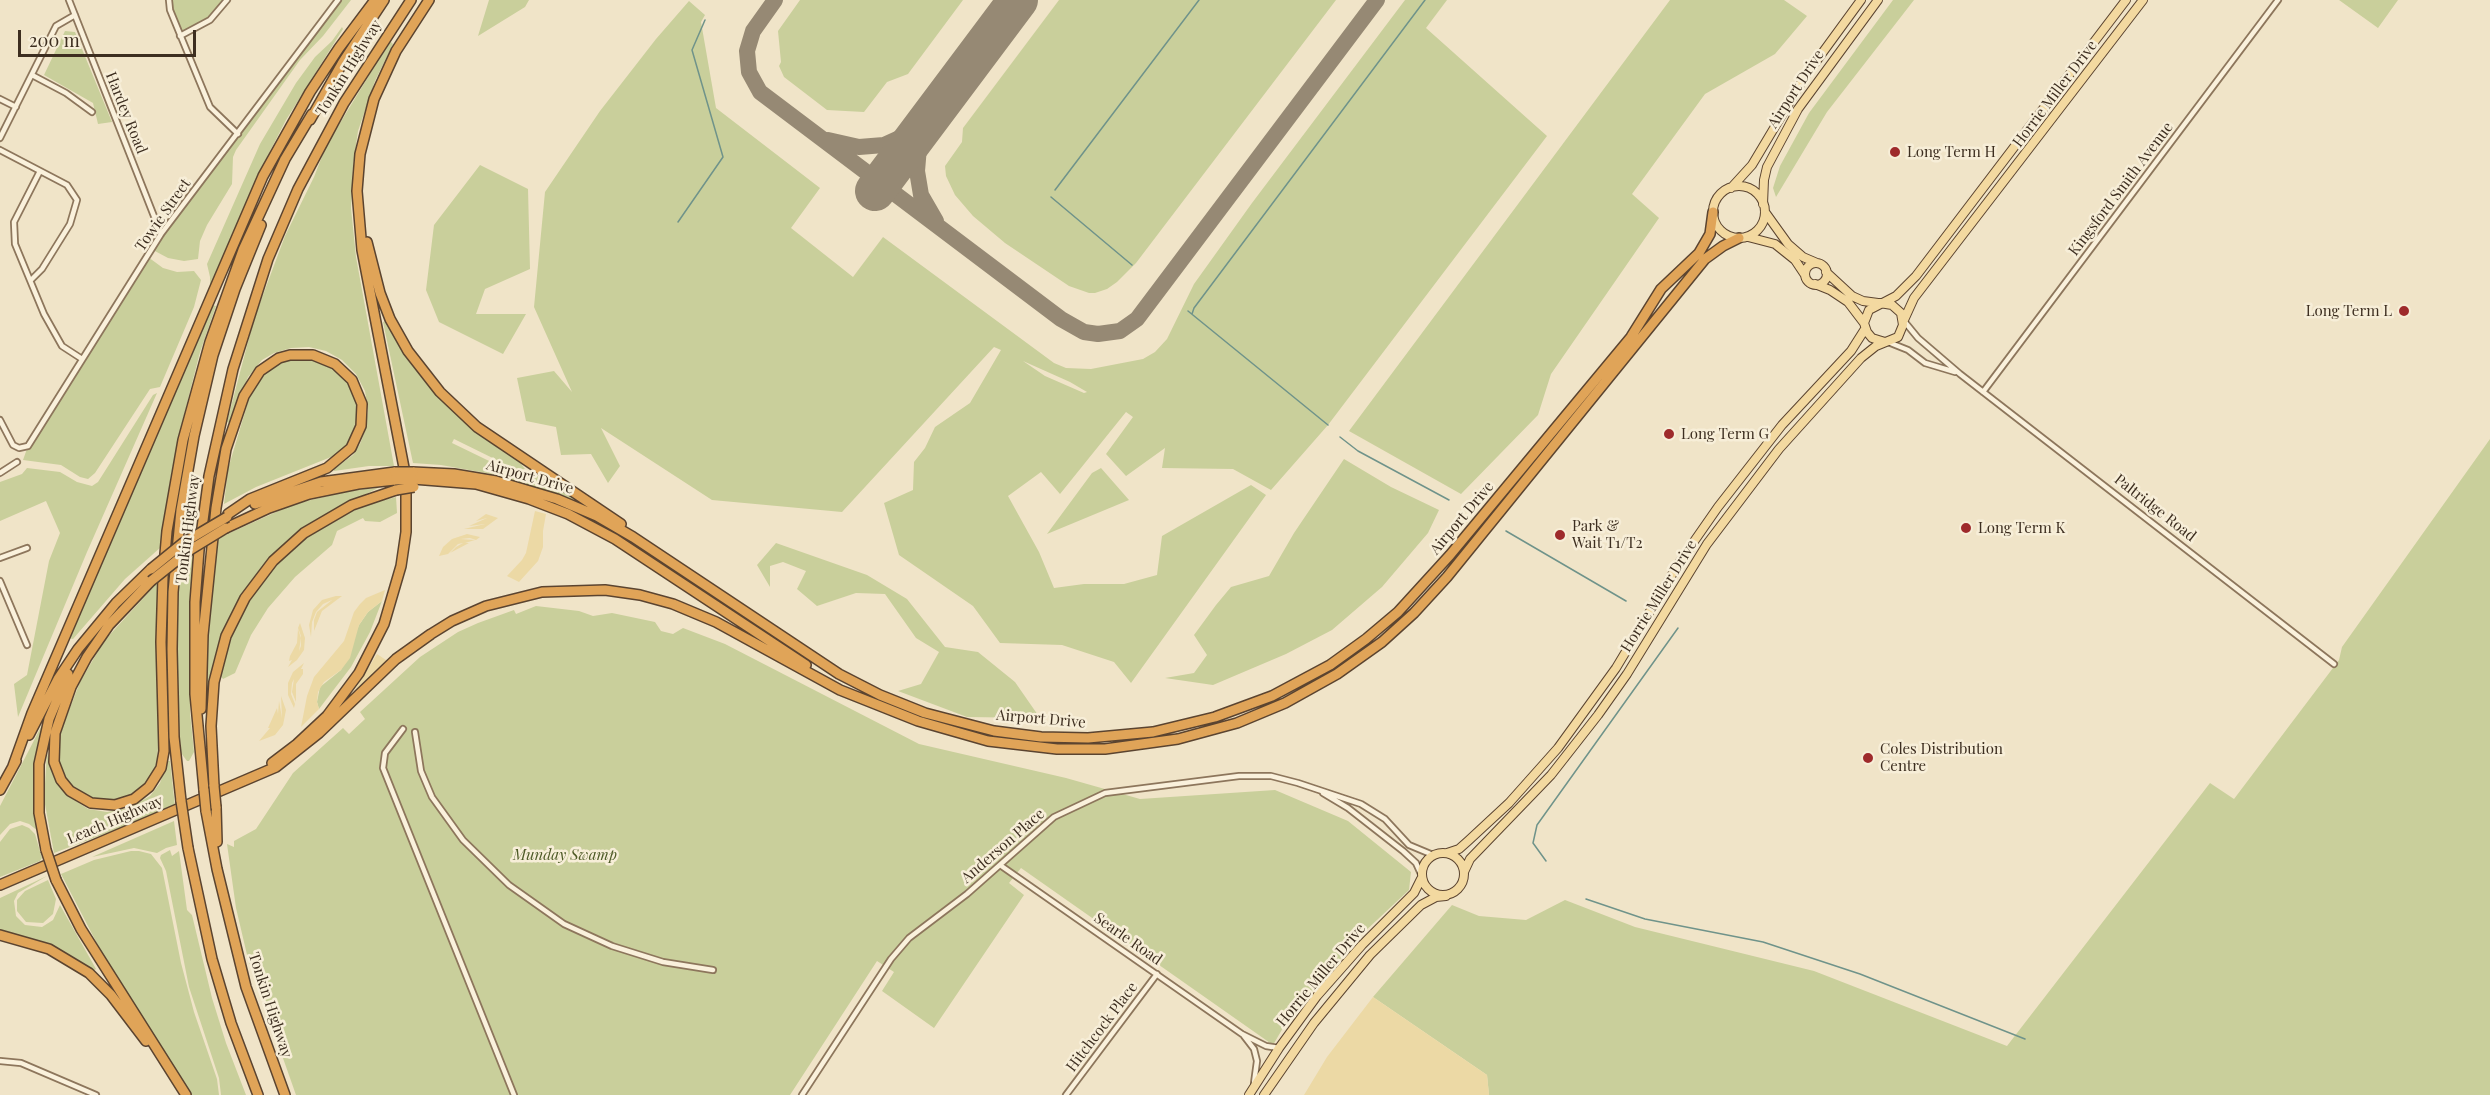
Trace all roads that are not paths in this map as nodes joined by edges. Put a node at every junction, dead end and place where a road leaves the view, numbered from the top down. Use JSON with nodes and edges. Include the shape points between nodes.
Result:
{"nodes":[{"id":1,"x":69,"y":0,"type":"edge"},
{"id":2,"x":169,"y":0,"type":"edge"},
{"id":3,"x":227,"y":0,"type":"edge"},
{"id":4,"x":338,"y":0,"type":"edge"},
{"id":5,"x":375,"y":0,"type":"edge"},
{"id":6,"x":384,"y":0,"type":"edge"},
{"id":7,"x":411,"y":0,"type":"edge"},
{"id":8,"x":429,"y":0,"type":"edge"},
{"id":9,"x":1861,"y":0,"type":"edge"},
{"id":10,"x":1878,"y":0,"type":"edge"},
{"id":11,"x":2126,"y":0,"type":"edge"},
{"id":12,"x":2143,"y":0,"type":"edge"},
{"id":13,"x":2278,"y":0,"type":"edge"},
{"id":14,"x":75,"y":15,"type":"junction"},
{"id":15,"x":180,"y":36,"type":"junction"},
{"id":16,"x":32,"y":75,"type":"junction"},
{"id":17,"x":0,"y":99,"type":"edge"},
{"id":18,"x":16,"y":107,"type":"junction"},
{"id":19,"x":92,"y":112,"type":"dead end"},
{"id":20,"x":312,"y":114,"type":"junction"},
{"id":21,"x":237,"y":134,"type":"junction"},
{"id":22,"x":0,"y":138,"type":"edge"},
{"id":23,"x":0,"y":150,"type":"edge"},
{"id":24,"x":40,"y":171,"type":"junction"},
{"id":25,"x":1731,"y":188,"type":"junction"},
{"id":26,"x":357,"y":191,"type":"junction"},
{"id":27,"x":1764,"y":208,"type":"junction"},
{"id":28,"x":1713,"y":212,"type":"junction"},
{"id":29,"x":161,"y":234,"type":"junction"},
{"id":30,"x":1744,"y":237,"type":"junction"},
{"id":31,"x":1817,"y":263,"type":"junction"},
{"id":32,"x":1826,"y":272,"type":"junction"},
{"id":33,"x":1805,"y":275,"type":"junction"},
{"id":34,"x":31,"y":280,"type":"junction"},
{"id":35,"x":1815,"y":284,"type":"junction"},
{"id":36,"x":1880,"y":303,"type":"junction"},
{"id":37,"x":1904,"y":320,"type":"junction"},
{"id":38,"x":1865,"y":326,"type":"junction"},
{"id":39,"x":1887,"y":342,"type":"junction"},
{"id":40,"x":82,"y":359,"type":"junction"},
{"id":41,"x":1960,"y":374,"type":"junction"},
{"id":42,"x":1983,"y":392,"type":"junction"},
{"id":43,"x":0,"y":420,"type":"edge"},
{"id":44,"x":17,"y":462,"type":"dead end"},
{"id":45,"x":0,"y":473,"type":"edge"},
{"id":46,"x":413,"y":479,"type":"junction"},
{"id":47,"x":395,"y":481,"type":"junction"},
{"id":48,"x":228,"y":515,"type":"junction"},
{"id":49,"x":27,"y":548,"type":"dead end"},
{"id":50,"x":0,"y":558,"type":"edge"},
{"id":51,"x":678,"y":567,"type":"junction"},
{"id":52,"x":0,"y":581,"type":"edge"},
{"id":53,"x":95,"y":628,"type":"junction"},
{"id":54,"x":27,"y":645,"type":"dead end"},
{"id":55,"x":2334,"y":664,"type":"dead end"},
{"id":56,"x":897,"y":714,"type":"junction"},
{"id":57,"x":403,"y":729,"type":"dead end"},
{"id":58,"x":415,"y":732,"type":"dead end"},
{"id":59,"x":13,"y":766,"type":"junction"},
{"id":60,"x":201,"y":770,"type":"junction"},
{"id":61,"x":242,"y":782,"type":"junction"},
{"id":62,"x":1310,"y":787,"type":"junction"},
{"id":63,"x":0,"y":790,"type":"edge"},
{"id":64,"x":1447,"y":853,"type":"junction"},
{"id":65,"x":1433,"y":855,"type":"junction"},
{"id":66,"x":1000,"y":865,"type":"junction"},
{"id":67,"x":217,"y":869,"type":"junction"},
{"id":68,"x":1464,"y":872,"type":"junction"},
{"id":69,"x":26,"y":874,"type":"junction"},
{"id":70,"x":1421,"y":876,"type":"junction"},
{"id":71,"x":0,"y":885,"type":"edge"},
{"id":72,"x":0,"y":891,"type":"edge"},
{"id":73,"x":1446,"y":896,"type":"junction"},
{"id":74,"x":0,"y":935,"type":"edge"},
{"id":75,"x":712,"y":970,"type":"dead end"},
{"id":76,"x":1157,"y":974,"type":"junction"},
{"id":77,"x":1242,"y":1034,"type":"junction"},
{"id":78,"x":1279,"y":1048,"type":"junction"},
{"id":79,"x":0,"y":1061,"type":"edge"},
{"id":80,"x":178,"y":1083,"type":"junction"},
{"id":81,"x":1254,"y":1086,"type":"junction"},
{"id":82,"x":96,"y":1095,"type":"edge"},
{"id":83,"x":186,"y":1095,"type":"edge"},
{"id":84,"x":257,"y":1095,"type":"edge"},
{"id":85,"x":285,"y":1095,"type":"edge"},
{"id":86,"x":514,"y":1095,"type":"edge"},
{"id":87,"x":802,"y":1095,"type":"edge"},
{"id":88,"x":1066,"y":1095,"type":"edge"},
{"id":89,"x":1249,"y":1095,"type":"edge"},
{"id":90,"x":1264,"y":1095,"type":"edge"}],
"edges":[{"from":1,"to":14,"type":"street","name":"Hardey Road"},
{"from":2,"to":15,"type":"street"},
{"from":3,"to":15,"type":"street","via":[[210,20]]},
{"from":4,"to":21,"type":"street","name":"Towie Street"},
{"from":5,"to":59,"type":"highway","via":[[310,92],[268,166],[54,661]]},
{"from":6,"to":20,"type":"highway","name":"Tonkin Highway"},
{"from":7,"to":60,"type":"highway","name":"Tonkin Highway","via":[[344,103],[298,189],[268,259],[232,369],[209,476],[199,550],[194,663]]},
{"from":8,"to":26,"type":"highway","via":[[396,51],[378,90],[364,134]]},
{"from":9,"to":25,"type":"main road","name":"Airport Drive","via":[[1804,78],[1752,165]]},
{"from":10,"to":27,"type":"main road","name":"Airport Drive","via":[[1798,109],[1767,167]]},
{"from":11,"to":36,"type":"main road","name":"Horrie Miller Drive","via":[[1916,276],[1896,296]]},
{"from":12,"to":37,"type":"main road","name":"Horrie Miller Drive","via":[[1914,298]]},
{"from":13,"to":42,"type":"street","name":"Kingsford Smith Avenue"},
{"from":14,"to":16,"type":"street","via":[[56,26]]},
{"from":14,"to":29,"type":"street","name":"Hardey Road"},
{"from":15,"to":21,"type":"street","via":[[210,107]]},
{"from":16,"to":18,"type":"street"},
{"from":16,"to":19,"type":"street"},
{"from":17,"to":18,"type":"street"},
{"from":18,"to":22,"type":"street"},
{"from":20,"to":47,"type":"highway","bridge":true,"via":[[285,159],[239,260],[210,342],[183,440],[170,513],[163,577],[164,751],[160,768],[149,788],[134,799],[115,805],[91,803],[70,791],[54,762],[55,733],[71,687],[109,625],[151,581],[190,550],[263,510],[309,494]]},
{"from":20,"to":84,"type":"highway","name":"Tonkin Highway","bridge":true,"via":[[259,228],[213,355],[194,436],[179,530],[172,617],[174,738],[188,848],[212,960]]},
{"from":21,"to":29,"type":"street","name":"Towie Street"},
{"from":23,"to":24,"type":"street"},
{"from":24,"to":34,"type":"street","via":[[14,222],[15,244]]},
{"from":24,"to":34,"type":"street","via":[[67,184],[76,200],[70,224]]},
{"from":25,"to":27,"type":"main road","via":[[1750,189]]},
{"from":25,"to":28,"type":"main road","via":[[1718,197]]},
{"from":26,"to":51,"type":"highway","via":[[368,251],[384,305],[430,382],[477,427],[639,535]]},
{"from":26,"to":61,"type":"highway","via":[[362,250],[406,478],[406,532],[397,584],[370,655],[336,706],[297,744]]},
{"from":27,"to":30,"type":"main road","via":[[1759,229]]},
{"from":27,"to":31,"type":"main road","via":[[1788,244]]},
{"from":28,"to":30,"type":"main road","via":[[1720,231]]},
{"from":28,"to":51,"type":"highway","name":"Airport Drive","via":[[1710,234],[1702,248],[1661,289],[1631,337],[1414,597],[1330,665],[1236,711],[1153,732],[1088,738],[1015,734],[958,722],[902,704],[839,674]]},
{"from":29,"to":40,"type":"street","name":"Towie Street"},
{"from":30,"to":33,"type":"main road","via":[[1775,244],[1795,260]]},
{"from":30,"to":56,"type":"highway","name":"Airport Drive","via":[[1705,259],[1425,602],[1382,642],[1322,684],[1223,727],[1178,739],[1112,748],[1057,750],[1004,744]]},
{"from":31,"to":32,"type":"main road"},
{"from":31,"to":33,"type":"main road","via":[[1808,266]]},
{"from":32,"to":35,"type":"main road","via":[[1824,280]]},
{"from":32,"to":36,"type":"main road","via":[[1857,298]]},
{"from":33,"to":35,"type":"main road","via":[[1807,281]]},
{"from":34,"to":40,"type":"street","via":[[62,346]]},
{"from":35,"to":38,"type":"main road","via":[[1848,302]]},
{"from":36,"to":37,"type":"main road","via":[[1896,307]]},
{"from":36,"to":38,"type":"main road","via":[[1869,310]]},
{"from":37,"to":39,"type":"main road","via":[[1898,337]]},
{"from":37,"to":41,"type":"street","name":"Paltridge Road","via":[[1923,343]]},
{"from":38,"to":39,"type":"main road","via":[[1872,338]]},
{"from":38,"to":64,"type":"main road","name":"Horrie Miller Drive","via":[[1851,351],[1782,425],[1718,507],[1616,668],[1558,748],[1493,818],[1459,849]]},
{"from":39,"to":41,"type":"street","name":"Paltridge Road","via":[[1908,350],[1925,363]]},
{"from":39,"to":68,"type":"main road","name":"Horrie Miller Drive","via":[[1861,358],[1766,465],[1707,544],[1598,715],[1551,775],[1470,859]]},
{"from":40,"to":43,"type":"street","name":"Towie Street","via":[[28,446],[19,448],[8,441]]},
{"from":41,"to":42,"type":"street","name":"Paltridge Road"},
{"from":42,"to":55,"type":"street","name":"Paltridge Road"},
{"from":44,"to":45,"type":"street"},
{"from":46,"to":47,"type":"highway","name":"Airport Drive","bridge":true},
{"from":46,"to":47,"type":"highway","bridge":true},
{"from":46,"to":51,"type":"highway","name":"Airport Drive","via":[[485,479],[557,499],[616,527]]},
{"from":46,"to":56,"type":"highway","via":[[476,484],[550,506],[589,524],[797,660]]},
{"from":47,"to":48,"type":"highway","name":"Airport Drive","via":[[359,475],[312,484]]},
{"from":47,"to":67,"type":"highway","bridge":true,"via":[[303,532],[273,561],[245,598],[226,636],[214,682],[211,726]]},
{"from":48,"to":53,"type":"highway","name":"Airport Drive","bridge":true,"via":[[151,569]]},
{"from":48,"to":60,"type":"highway","via":[[250,499],[327,468],[351,448],[361,426],[362,404],[352,380],[335,364],[313,355],[279,358],[251,382],[237,413],[226,449],[210,552],[201,665]]},
{"from":49,"to":50,"type":"street"},
{"from":52,"to":54,"type":"street"},
{"from":53,"to":59,"type":"highway","via":[[58,678]]},
{"from":53,"to":80,"type":"highway","bridge":true,"via":[[65,678],[44,736],[38,796],[46,850],[56,880],[81,929]]},
{"from":56,"to":61,"type":"highway","via":[[840,690],[687,609],[632,594],[561,590],[486,606],[452,621],[396,659],[286,761]]},
{"from":57,"to":86,"type":"street","via":[[385,753],[383,768]]},
{"from":58,"to":75,"type":"street","via":[[421,771],[432,796],[463,840],[509,885],[564,924],[612,946],[663,962]]},
{"from":59,"to":63,"type":"highway"},
{"from":60,"to":67,"type":"highway","name":"Tonkin Highway","bridge":true},
{"from":61,"to":69,"type":"highway","name":"Leach Highway"},
{"from":62,"to":65,"type":"street","name":"Anderson Place","via":[[1369,808],[1409,845]]},
{"from":62,"to":66,"type":"street","name":"Anderson Place","via":[[1271,776],[1239,776],[1105,793],[1054,817]]},
{"from":62,"to":70,"type":"street","name":"Anderson Place","via":[[1362,818],[1411,858]]},
{"from":64,"to":65,"type":"main road"},
{"from":64,"to":68,"type":"main road","via":[[1459,860]]},
{"from":65,"to":70,"type":"main road","via":[[1425,862]]},
{"from":66,"to":76,"type":"street","name":"Searle Road"},
{"from":66,"to":87,"type":"street","name":"Anderson Place","via":[[915,932],[897,951]]},
{"from":67,"to":85,"type":"highway","name":"Tonkin Highway","via":[[246,987]]},
{"from":68,"to":73,"type":"main road","via":[[1462,885]]},
{"from":69,"to":71,"type":"highway","name":"Leach Highway"},
{"from":69,"to":72,"type":"highway"},
{"from":70,"to":73,"type":"main road","via":[[1428,890]]},
{"from":70,"to":78,"type":"main road","name":"Horrie Miller Drive","via":[[1414,893],[1317,996]]},
{"from":73,"to":90,"type":"main road","name":"Horrie Miller Drive","via":[[1421,904],[1370,955],[1314,1023]]},
{"from":74,"to":80,"type":"highway","via":[[49,949],[89,974],[111,995]]},
{"from":76,"to":77,"type":"street","name":"Searle Road"},
{"from":76,"to":88,"type":"street","name":"Hitchcock Place"},
{"from":77,"to":78,"type":"street","name":"Searle Road"},
{"from":77,"to":81,"type":"street","name":"Searle Road","via":[[1254,1049],[1257,1061]]},
{"from":78,"to":81,"type":"main road","name":"Horrie Miller Drive"},
{"from":79,"to":82,"type":"street","via":[[21,1063]]},
{"from":80,"to":83,"type":"highway"},
{"from":81,"to":89,"type":"main road","name":"Horrie Miller Drive"}]}
